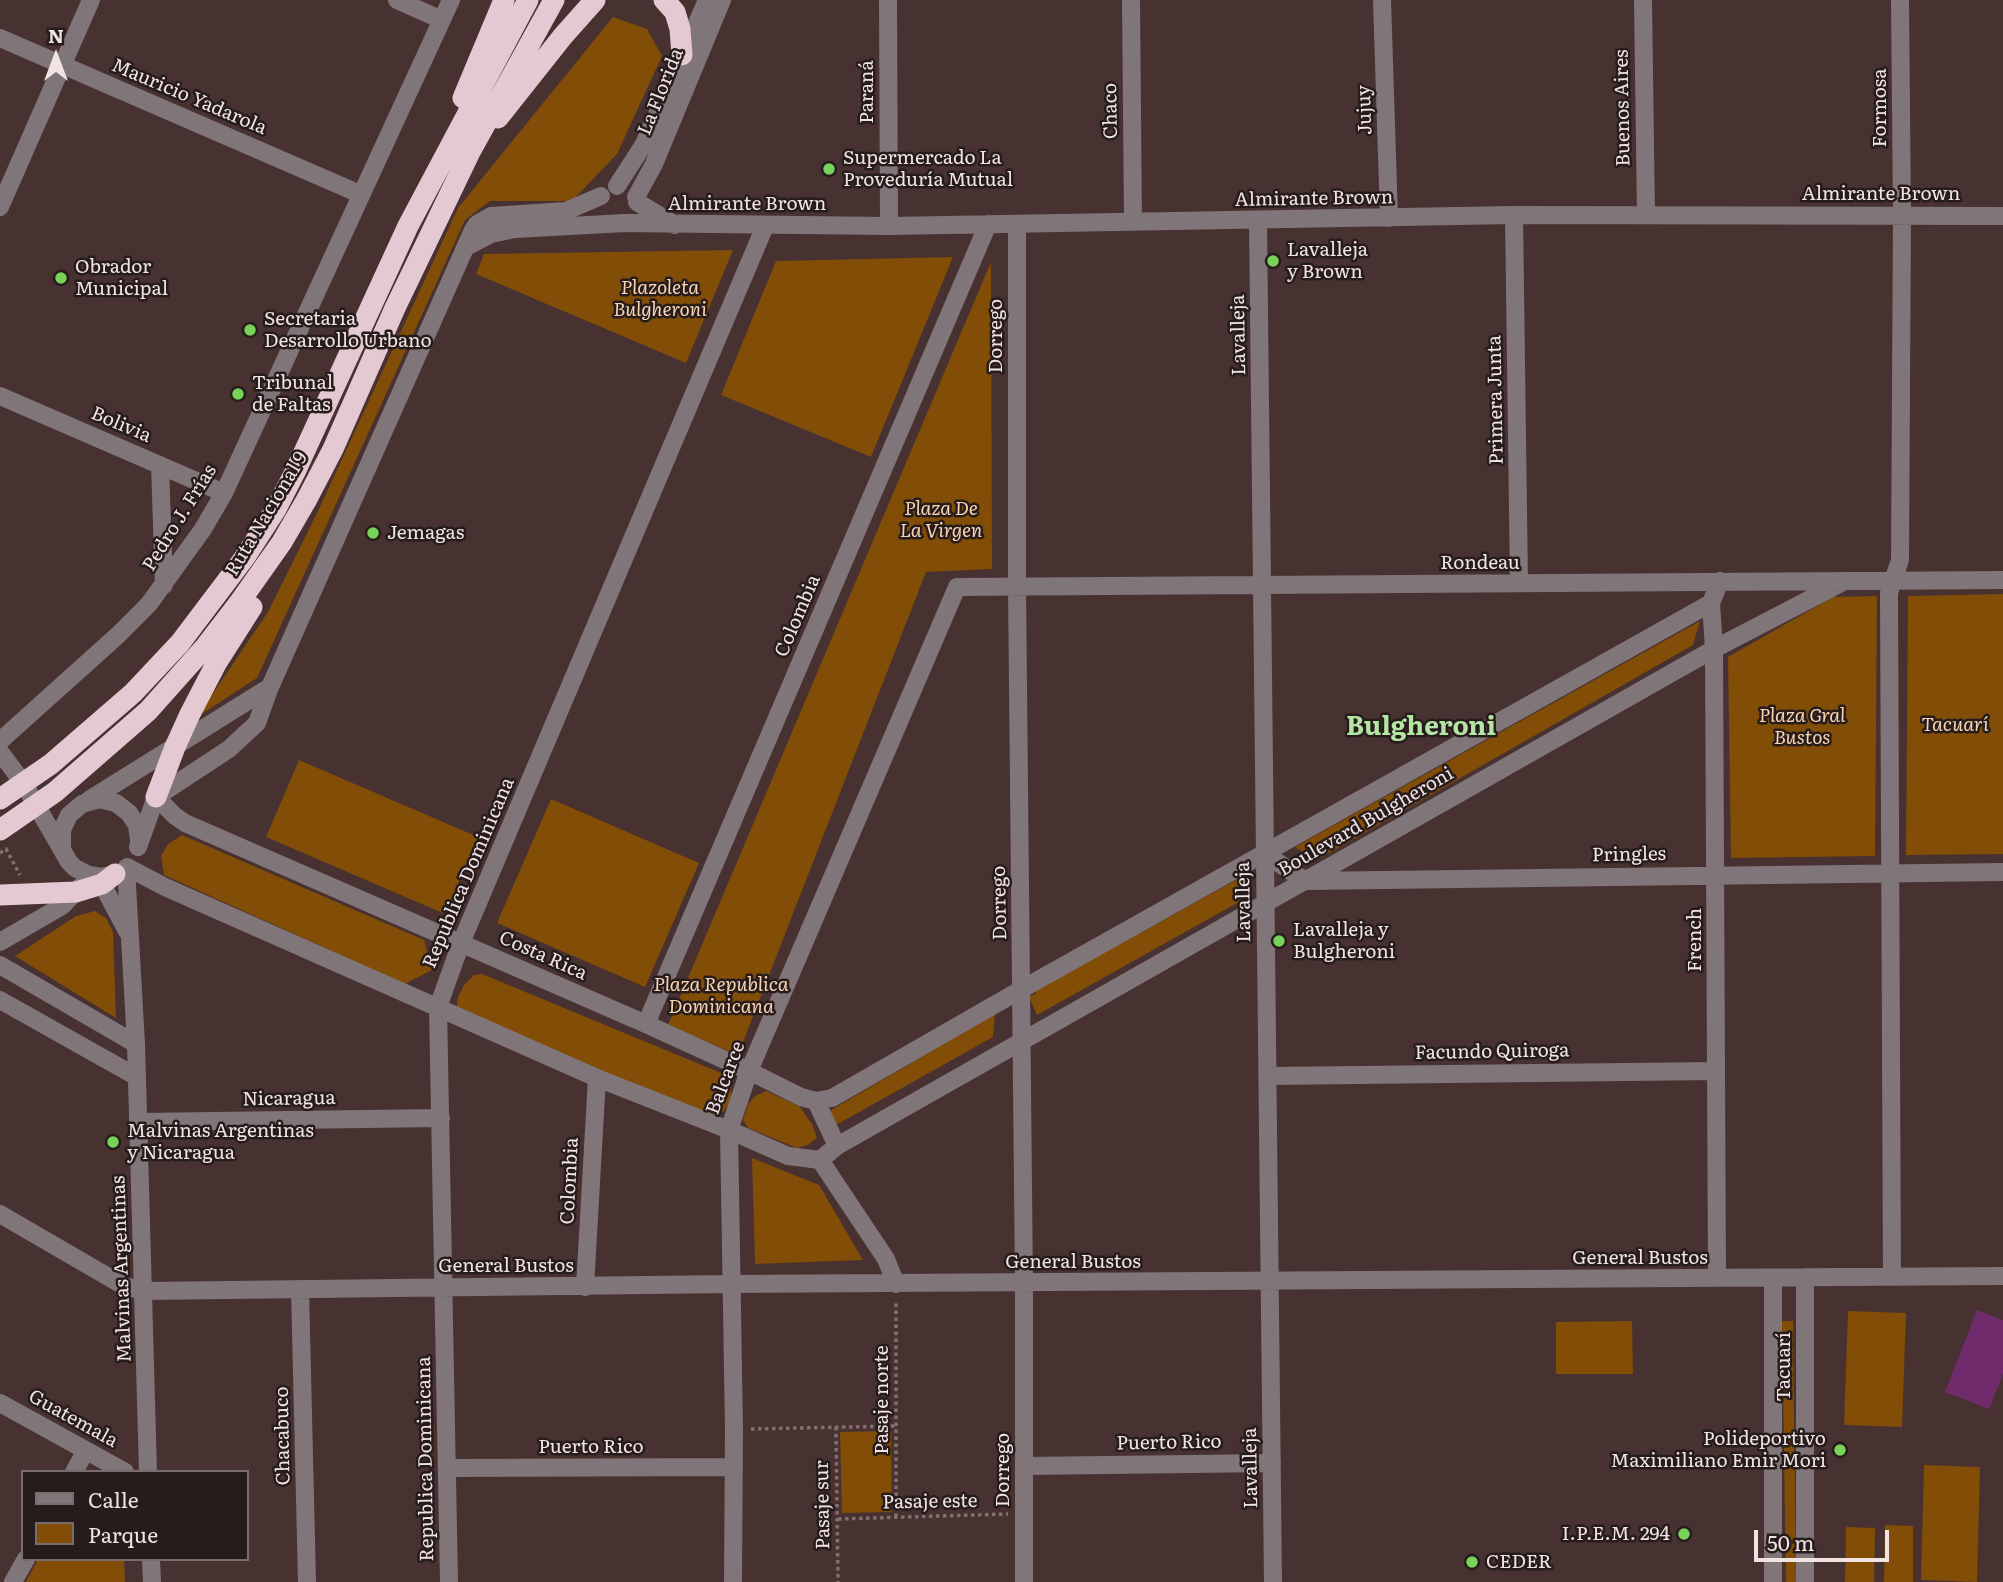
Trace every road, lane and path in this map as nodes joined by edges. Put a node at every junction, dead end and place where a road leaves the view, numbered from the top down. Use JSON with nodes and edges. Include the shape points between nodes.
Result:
{"nodes":[{"id":1,"x":91,"y":0,"type":"edge"},
{"id":2,"x":397,"y":0,"type":"edge"},
{"id":3,"x":451,"y":0,"type":"edge"},
{"id":4,"x":504,"y":0,"type":"edge"},
{"id":5,"x":528,"y":0,"type":"edge"},
{"id":6,"x":554,"y":0,"type":"edge"},
{"id":7,"x":595,"y":0,"type":"edge"},
{"id":8,"x":664,"y":0,"type":"edge"},
{"id":9,"x":706,"y":0,"type":"edge"},
{"id":10,"x":722,"y":0,"type":"edge"},
{"id":11,"x":888,"y":0,"type":"edge"},
{"id":12,"x":1131,"y":0,"type":"edge"},
{"id":13,"x":1382,"y":0,"type":"edge"},
{"id":14,"x":1643,"y":0,"type":"edge"},
{"id":15,"x":1900,"y":0,"type":"edge"},
{"id":16,"x":442,"y":20,"type":"junction"},
{"id":17,"x":0,"y":38,"type":"edge"},
{"id":18,"x":682,"y":55,"type":"junction"},
{"id":19,"x":62,"y":65,"type":"junction"},
{"id":20,"x":461,"y":147,"type":"junction"},
{"id":21,"x":609,"y":191,"type":"junction"},
{"id":22,"x":360,"y":194,"type":"junction"},
{"id":23,"x":636,"y":199,"type":"junction"},
{"id":24,"x":0,"y":207,"type":"edge"},
{"id":25,"x":1514,"y":215,"type":"junction"},
{"id":26,"x":1646,"y":215,"type":"junction"},
{"id":27,"x":1902,"y":215,"type":"junction"},
{"id":28,"x":2003,"y":216,"type":"edge"},
{"id":29,"x":1390,"y":218,"type":"junction"},
{"id":30,"x":1258,"y":220,"type":"junction"},
{"id":31,"x":1133,"y":222,"type":"junction"},
{"id":32,"x":619,"y":224,"type":"junction"},
{"id":33,"x":988,"y":224,"type":"junction"},
{"id":34,"x":1017,"y":224,"type":"junction"},
{"id":35,"x":675,"y":225,"type":"junction"},
{"id":36,"x":765,"y":226,"type":"junction"},
{"id":37,"x":889,"y":226,"type":"junction"},
{"id":38,"x":466,"y":247,"type":"junction"},
{"id":39,"x":0,"y":396,"type":"edge"},
{"id":40,"x":160,"y":465,"type":"junction"},
{"id":41,"x":224,"y":493,"type":"junction"},
{"id":42,"x":282,"y":542,"type":"junction"},
{"id":43,"x":2003,"y":580,"type":"edge"},
{"id":44,"x":1720,"y":581,"type":"junction"},
{"id":45,"x":1845,"y":581,"type":"junction"},
{"id":46,"x":1892,"y":581,"type":"junction"},
{"id":47,"x":1519,"y":583,"type":"junction"},
{"id":48,"x":164,"y":585,"type":"junction"},
{"id":49,"x":1262,"y":585,"type":"junction"},
{"id":50,"x":957,"y":587,"type":"joint"},
{"id":51,"x":1017,"y":587,"type":"junction"},
{"id":52,"x":1710,"y":603,"type":"junction"},
{"id":53,"x":1714,"y":649,"type":"junction"},
{"id":54,"x":270,"y":687,"type":"junction"},
{"id":55,"x":0,"y":741,"type":"edge"},
{"id":56,"x":175,"y":747,"type":"junction"},
{"id":57,"x":0,"y":752,"type":"edge"},
{"id":58,"x":24,"y":784,"type":"junction"},
{"id":59,"x":156,"y":797,"type":"junction"},
{"id":60,"x":0,"y":799,"type":"edge"},
{"id":61,"x":82,"y":804,"type":"junction"},
{"id":62,"x":36,"y":807,"type":"junction"},
{"id":63,"x":123,"y":807,"type":"junction"},
{"id":64,"x":147,"y":819,"type":"junction"},
{"id":65,"x":185,"y":823,"type":"junction"},
{"id":66,"x":0,"y":830,"type":"edge"},
{"id":67,"x":138,"y":847,"type":"junction"},
{"id":68,"x":62,"y":848,"type":"junction"},
{"id":69,"x":0,"y":853,"type":"edge"},
{"id":70,"x":1264,"y":853,"type":"junction"},
{"id":71,"x":2003,"y":872,"type":"edge"},
{"id":72,"x":1889,"y":873,"type":"junction"},
{"id":73,"x":1716,"y":875,"type":"junction"},
{"id":74,"x":12,"y":877,"type":"dead end"},
{"id":75,"x":104,"y":877,"type":"junction"},
{"id":76,"x":1305,"y":881,"type":"junction"},
{"id":77,"x":0,"y":895,"type":"edge"},
{"id":78,"x":1266,"y":903,"type":"junction"},
{"id":79,"x":131,"y":940,"type":"junction"},
{"id":80,"x":0,"y":942,"type":"edge"},
{"id":81,"x":461,"y":943,"type":"junction"},
{"id":82,"x":0,"y":965,"type":"edge"},
{"id":83,"x":1022,"y":989,"type":"junction"},
{"id":84,"x":0,"y":1000,"type":"edge"},
{"id":85,"x":438,"y":1007,"type":"junction"},
{"id":86,"x":646,"y":1024,"type":"junction"},
{"id":87,"x":1021,"y":1041,"type":"junction"},
{"id":88,"x":136,"y":1044,"type":"junction"},
{"id":89,"x":749,"y":1071,"type":"junction"},
{"id":90,"x":1716,"y":1071,"type":"junction"},
{"id":91,"x":1268,"y":1076,"type":"junction"},
{"id":92,"x":137,"y":1077,"type":"junction"},
{"id":93,"x":597,"y":1078,"type":"junction"},
{"id":94,"x":817,"y":1101,"type":"junction"},
{"id":95,"x":441,"y":1118,"type":"junction"},
{"id":96,"x":138,"y":1122,"type":"junction"},
{"id":97,"x":729,"y":1130,"type":"junction"},
{"id":98,"x":837,"y":1146,"type":"junction"},
{"id":99,"x":820,"y":1160,"type":"junction"},
{"id":100,"x":0,"y":1214,"type":"edge"},
{"id":101,"x":2003,"y":1276,"type":"edge"},
{"id":102,"x":1805,"y":1277,"type":"junction"},
{"id":103,"x":1892,"y":1277,"type":"junction"},
{"id":104,"x":1717,"y":1278,"type":"junction"},
{"id":105,"x":1773,"y":1278,"type":"junction"},
{"id":106,"x":1270,"y":1281,"type":"junction"},
{"id":107,"x":1024,"y":1283,"type":"junction"},
{"id":108,"x":730,"y":1284,"type":"junction"},
{"id":109,"x":896,"y":1284,"type":"junction"},
{"id":110,"x":585,"y":1287,"type":"junction"},
{"id":111,"x":444,"y":1288,"type":"junction"},
{"id":112,"x":300,"y":1289,"type":"junction"},
{"id":113,"x":144,"y":1291,"type":"junction"},
{"id":114,"x":0,"y":1403,"type":"edge"},
{"id":115,"x":895,"y":1426,"type":"junction"},
{"id":116,"x":836,"y":1427,"type":"junction"},
{"id":117,"x":734,"y":1429,"type":"junction"},
{"id":118,"x":85,"y":1452,"type":"junction"},
{"id":119,"x":1272,"y":1463,"type":"junction"},
{"id":120,"x":1024,"y":1466,"type":"junction"},
{"id":121,"x":734,"y":1467,"type":"junction"},
{"id":122,"x":448,"y":1468,"type":"junction"},
{"id":123,"x":75,"y":1470,"type":"edge"},
{"id":124,"x":121,"y":1470,"type":"edge"},
{"id":125,"x":148,"y":1470,"type":"edge"},
{"id":126,"x":1024,"y":1514,"type":"junction"},
{"id":127,"x":896,"y":1517,"type":"junction"},
{"id":128,"x":838,"y":1519,"type":"junction"},
{"id":129,"x":24,"y":1561,"type":"edge"},
{"id":130,"x":151,"y":1561,"type":"edge"},
{"id":131,"x":9,"y":1579,"type":"edge"},
{"id":132,"x":152,"y":1582,"type":"edge"},
{"id":133,"x":307,"y":1582,"type":"edge"},
{"id":134,"x":449,"y":1582,"type":"edge"},
{"id":135,"x":733,"y":1582,"type":"edge"},
{"id":136,"x":838,"y":1582,"type":"edge"},
{"id":137,"x":1024,"y":1582,"type":"edge"},
{"id":138,"x":1273,"y":1582,"type":"edge"},
{"id":139,"x":1773,"y":1582,"type":"edge"},
{"id":140,"x":1805,"y":1582,"type":"edge"}],
"edges":[{"from":1,"to":19,"type":"street"},
{"from":2,"to":16,"type":"street"},
{"from":3,"to":16,"type":"street","name":"Pedro J. Frías"},
{"from":4,"to":20,"type":"highway","via":[[465,90]]},
{"from":5,"to":20,"type":"highway","name":"Ruta Nacional 9"},
{"from":6,"to":20,"type":"highway","name":"Ruta Nacional 9"},
{"from":7,"to":20,"type":"highway","via":[[528,83]]},
{"from":8,"to":18,"type":"highway","via":[[675,12]]},
{"from":9,"to":18,"type":"street"},
{"from":10,"to":23,"type":"street","name":"La Florida"},
{"from":11,"to":37,"type":"street","name":"Paraná"},
{"from":12,"to":31,"type":"street","name":"Chaco"},
{"from":13,"to":29,"type":"street","name":"Jujuy"},
{"from":14,"to":26,"type":"street","name":"Buenos Aires"},
{"from":15,"to":27,"type":"street","name":"Formosa"},
{"from":16,"to":22,"type":"street","name":"Pedro J. Frías"},
{"from":17,"to":19,"type":"street","name":"Mauricio Yadarola"},
{"from":18,"to":21,"type":"street","via":[[644,144]]},
{"from":19,"to":22,"type":"street","name":"Mauricio Yadarola"},
{"from":19,"to":24,"type":"street"},
{"from":20,"to":42,"type":"highway","name":"Ruta Nacional 9","via":[[333,449]]},
{"from":20,"to":58,"type":"highway","name":"Ruta Nacional 9","via":[[408,226],[310,443],[245,556],[158,668]]},
{"from":21,"to":23,"type":"street","via":[[630,190]]},
{"from":21,"to":32,"type":"street","via":[[600,213]]},
{"from":21,"to":38,"type":"street","via":[[566,211],[491,216],[477,224]]},
{"from":22,"to":41,"type":"street","name":"Pedro J. Frías"},
{"from":23,"to":32,"type":"street","via":[[635,215]]},
{"from":23,"to":35,"type":"street"},
{"from":25,"to":26,"type":"street","name":"Almirante Brown"},
{"from":25,"to":29,"type":"street","name":"Almirante Brown"},
{"from":25,"to":47,"type":"street","name":"Primera Junta"},
{"from":26,"to":27,"type":"street","name":"Almirante Brown"},
{"from":27,"to":28,"type":"street","name":"Almirante Brown"},
{"from":27,"to":46,"type":"street","via":[[1900,560]]},
{"from":29,"to":30,"type":"street","name":"Almirante Brown"},
{"from":30,"to":31,"type":"street","name":"Almirante Brown"},
{"from":30,"to":49,"type":"street","name":"Lavalleja"},
{"from":31,"to":34,"type":"street","name":"Almirante Brown"},
{"from":32,"to":35,"type":"street","name":"Almirante Brown"},
{"from":32,"to":38,"type":"street","name":"Almirante Brown","via":[[515,229],[491,234]]},
{"from":33,"to":34,"type":"street","name":"Almirante Brown"},
{"from":33,"to":37,"type":"street","name":"Almirante Brown"},
{"from":33,"to":86,"type":"street","name":"Colombia"},
{"from":34,"to":51,"type":"street","name":"Dorrego"},
{"from":35,"to":36,"type":"street","name":"Almirante Brown"},
{"from":36,"to":37,"type":"street","name":"Almirante Brown"},
{"from":36,"to":81,"type":"street","name":"Republica Dominicana"},
{"from":38,"to":54,"type":"street"},
{"from":39,"to":40,"type":"street","name":"Bolivia"},
{"from":40,"to":41,"type":"street","name":"Bolivia"},
{"from":40,"to":48,"type":"street"},
{"from":41,"to":48,"type":"street","name":"Pedro J. Frías"},
{"from":42,"to":56,"type":"highway","via":[[257,600],[217,662]]},
{"from":42,"to":62,"type":"highway","name":"Ruta Nacional 9","via":[[177,680],[129,729]]},
{"from":43,"to":46,"type":"street","name":"Rondeau"},
{"from":44,"to":45,"type":"street","name":"Rondeau"},
{"from":44,"to":47,"type":"street","name":"Rondeau"},
{"from":44,"to":52,"type":"street"},
{"from":45,"to":46,"type":"street","name":"Rondeau"},
{"from":45,"to":53,"type":"street","name":"Boulevard Bulgheroni"},
{"from":46,"to":72,"type":"street"},
{"from":47,"to":49,"type":"street","name":"Rondeau"},
{"from":48,"to":55,"type":"street","name":"Pedro J. Frías","via":[[118,635]]},
{"from":49,"to":51,"type":"street","name":"Rondeau"},
{"from":49,"to":70,"type":"street","name":"Lavalleja"},
{"from":50,"to":51,"type":"street","name":"Rondeau"},
{"from":50,"to":89,"type":"street","name":"Balcarce"},
{"from":51,"to":83,"type":"street","name":"Dorrego"},
{"from":52,"to":53,"type":"street","name":"French"},
{"from":52,"to":70,"type":"street","name":"Boulevard Bulgheroni"},
{"from":53,"to":73,"type":"street","name":"French"},
{"from":53,"to":76,"type":"street","name":"Boulevard Bulgheroni"},
{"from":54,"to":56,"type":"street"},
{"from":54,"to":59,"type":"street","via":[[257,723],[247,735]]},
{"from":56,"to":59,"type":"highway"},
{"from":56,"to":61,"type":"street"},
{"from":57,"to":58,"type":"street"},
{"from":58,"to":60,"type":"highway","name":"Ruta Nacional 9"},
{"from":58,"to":62,"type":"street"},
{"from":59,"to":64,"type":"street"},
{"from":59,"to":65,"type":"street","name":"Costa Rica"},
{"from":61,"to":63,"type":"street","via":[[99,799]]},
{"from":61,"to":68,"type":"street","via":[[64,822]]},
{"from":62,"to":66,"type":"highway","name":"Ruta Nacional 9"},
{"from":62,"to":68,"type":"street"},
{"from":63,"to":64,"type":"street","name":"Costa Rica"},
{"from":63,"to":67,"type":"street","via":[[137,825]]},
{"from":64,"to":65,"type":"street","name":"Costa Rica"},
{"from":64,"to":67,"type":"street"},
{"from":65,"to":81,"type":"street","name":"Costa Rica"},
{"from":67,"to":75,"type":"street"},
{"from":68,"to":75,"type":"street","via":[[75,868]]},
{"from":69,"to":74,"type":"path","via":[[6,849],[21,877]]},
{"from":70,"to":76,"type":"street"},
{"from":70,"to":78,"type":"street","name":"Lavalleja"},
{"from":70,"to":83,"type":"street","name":"Boulevard Bulgheroni"},
{"from":71,"to":72,"type":"street","name":"Pringles"},
{"from":72,"to":73,"type":"street","name":"Pringles"},
{"from":72,"to":103,"type":"street"},
{"from":73,"to":76,"type":"street","name":"Pringles"},
{"from":73,"to":90,"type":"street","name":"French"},
{"from":75,"to":77,"type":"highway"},
{"from":75,"to":79,"type":"street"},
{"from":75,"to":79,"type":"street","name":"Malvinas Argentinas"},
{"from":75,"to":80,"type":"street"},
{"from":75,"to":85,"type":"street","via":[[165,887]]},
{"from":76,"to":78,"type":"street","name":"Boulevard Bulgheroni"},
{"from":78,"to":87,"type":"street","name":"Boulevard Bulgheroni"},
{"from":78,"to":91,"type":"street","name":"Lavalleja"},
{"from":79,"to":88,"type":"street","name":"Malvinas Argentinas"},
{"from":81,"to":85,"type":"street","name":"Republica Dominicana"},
{"from":81,"to":86,"type":"street","name":"Costa Rica"},
{"from":82,"to":88,"type":"street"},
{"from":83,"to":87,"type":"street","name":"Dorrego"},
{"from":83,"to":94,"type":"street","name":"Boulevard Bulgheroni","via":[[832,1098]]},
{"from":84,"to":92,"type":"street"},
{"from":85,"to":93,"type":"street"},
{"from":85,"to":95,"type":"street","name":"Republica Dominicana"},
{"from":86,"to":89,"type":"street","name":"Costa Rica"},
{"from":87,"to":98,"type":"street","name":"Boulevard Bulgheroni"},
{"from":87,"to":107,"type":"street","name":"Dorrego"},
{"from":88,"to":92,"type":"street","name":"Malvinas Argentinas"},
{"from":89,"to":94,"type":"street","name":"Costa Rica"},
{"from":89,"to":97,"type":"street","name":"Balcarce"},
{"from":90,"to":91,"type":"street","name":"Facundo Quiroga"},
{"from":90,"to":104,"type":"street","name":"French"},
{"from":91,"to":106,"type":"street","name":"Lavalleja"},
{"from":92,"to":96,"type":"street","name":"Malvinas Argentinas"},
{"from":93,"to":97,"type":"street"},
{"from":93,"to":110,"type":"street","name":"Colombia"},
{"from":94,"to":98,"type":"street"},
{"from":95,"to":96,"type":"street","name":"Nicaragua"},
{"from":95,"to":111,"type":"street","name":"Republica Dominicana"},
{"from":96,"to":113,"type":"street","name":"Malvinas Argentinas"},
{"from":97,"to":99,"type":"street","via":[[788,1157]]},
{"from":97,"to":108,"type":"street","name":"Balcarce"},
{"from":98,"to":99,"type":"street"},
{"from":99,"to":109,"type":"street","via":[[886,1259]]},
{"from":100,"to":113,"type":"street","via":[[124,1286]]},
{"from":101,"to":103,"type":"street","name":"General Bustos"},
{"from":102,"to":103,"type":"street","name":"General Bustos"},
{"from":102,"to":105,"type":"street","name":"General Bustos"},
{"from":102,"to":140,"type":"street","name":"Tacuarí"},
{"from":104,"to":105,"type":"street","name":"General Bustos"},
{"from":104,"to":106,"type":"street","name":"General Bustos"},
{"from":105,"to":139,"type":"street","name":"Tacuarí"},
{"from":106,"to":107,"type":"street","name":"General Bustos"},
{"from":106,"to":119,"type":"street","name":"Lavalleja"},
{"from":107,"to":109,"type":"street","name":"General Bustos"},
{"from":107,"to":120,"type":"street","name":"Dorrego"},
{"from":108,"to":109,"type":"street","name":"General Bustos"},
{"from":108,"to":110,"type":"street","name":"General Bustos"},
{"from":108,"to":117,"type":"street","name":"Balcarce"},
{"from":109,"to":115,"type":"path","name":"Pasaje norte"},
{"from":110,"to":111,"type":"street","name":"General Bustos"},
{"from":111,"to":112,"type":"street","name":"General Bustos"},
{"from":111,"to":122,"type":"street","name":"Republica Dominicana"},
{"from":112,"to":113,"type":"street","name":"General Bustos"},
{"from":112,"to":133,"type":"street","name":"Chacabuco"},
{"from":113,"to":125,"type":"street","name":"Malvinas Argentinas"},
{"from":114,"to":118,"type":"street","name":"Guatemala"},
{"from":115,"to":116,"type":"path"},
{"from":115,"to":127,"type":"path","name":"Pasaje norte"},
{"from":116,"to":117,"type":"path"},
{"from":116,"to":128,"type":"path","name":"Pasaje sur"},
{"from":117,"to":121,"type":"street","name":"Balcarce"},
{"from":118,"to":123,"type":"street"},
{"from":118,"to":124,"type":"street","name":"Guatemala"},
{"from":119,"to":120,"type":"street","name":"Puerto Rico"},
{"from":119,"to":138,"type":"street","name":"Lavalleja"},
{"from":120,"to":126,"type":"street","name":"Dorrego"},
{"from":121,"to":122,"type":"street","name":"Puerto Rico"},
{"from":121,"to":135,"type":"street","name":"Balcarce"},
{"from":122,"to":134,"type":"street","name":"Republica Dominicana"},
{"from":126,"to":127,"type":"path","name":"Pasaje este"},
{"from":126,"to":137,"type":"street","name":"Dorrego"},
{"from":127,"to":128,"type":"path","name":"Pasaje este"},
{"from":128,"to":136,"type":"path","name":"Pasaje sur"},
{"from":129,"to":131,"type":"street"},
{"from":130,"to":132,"type":"street"}]}
